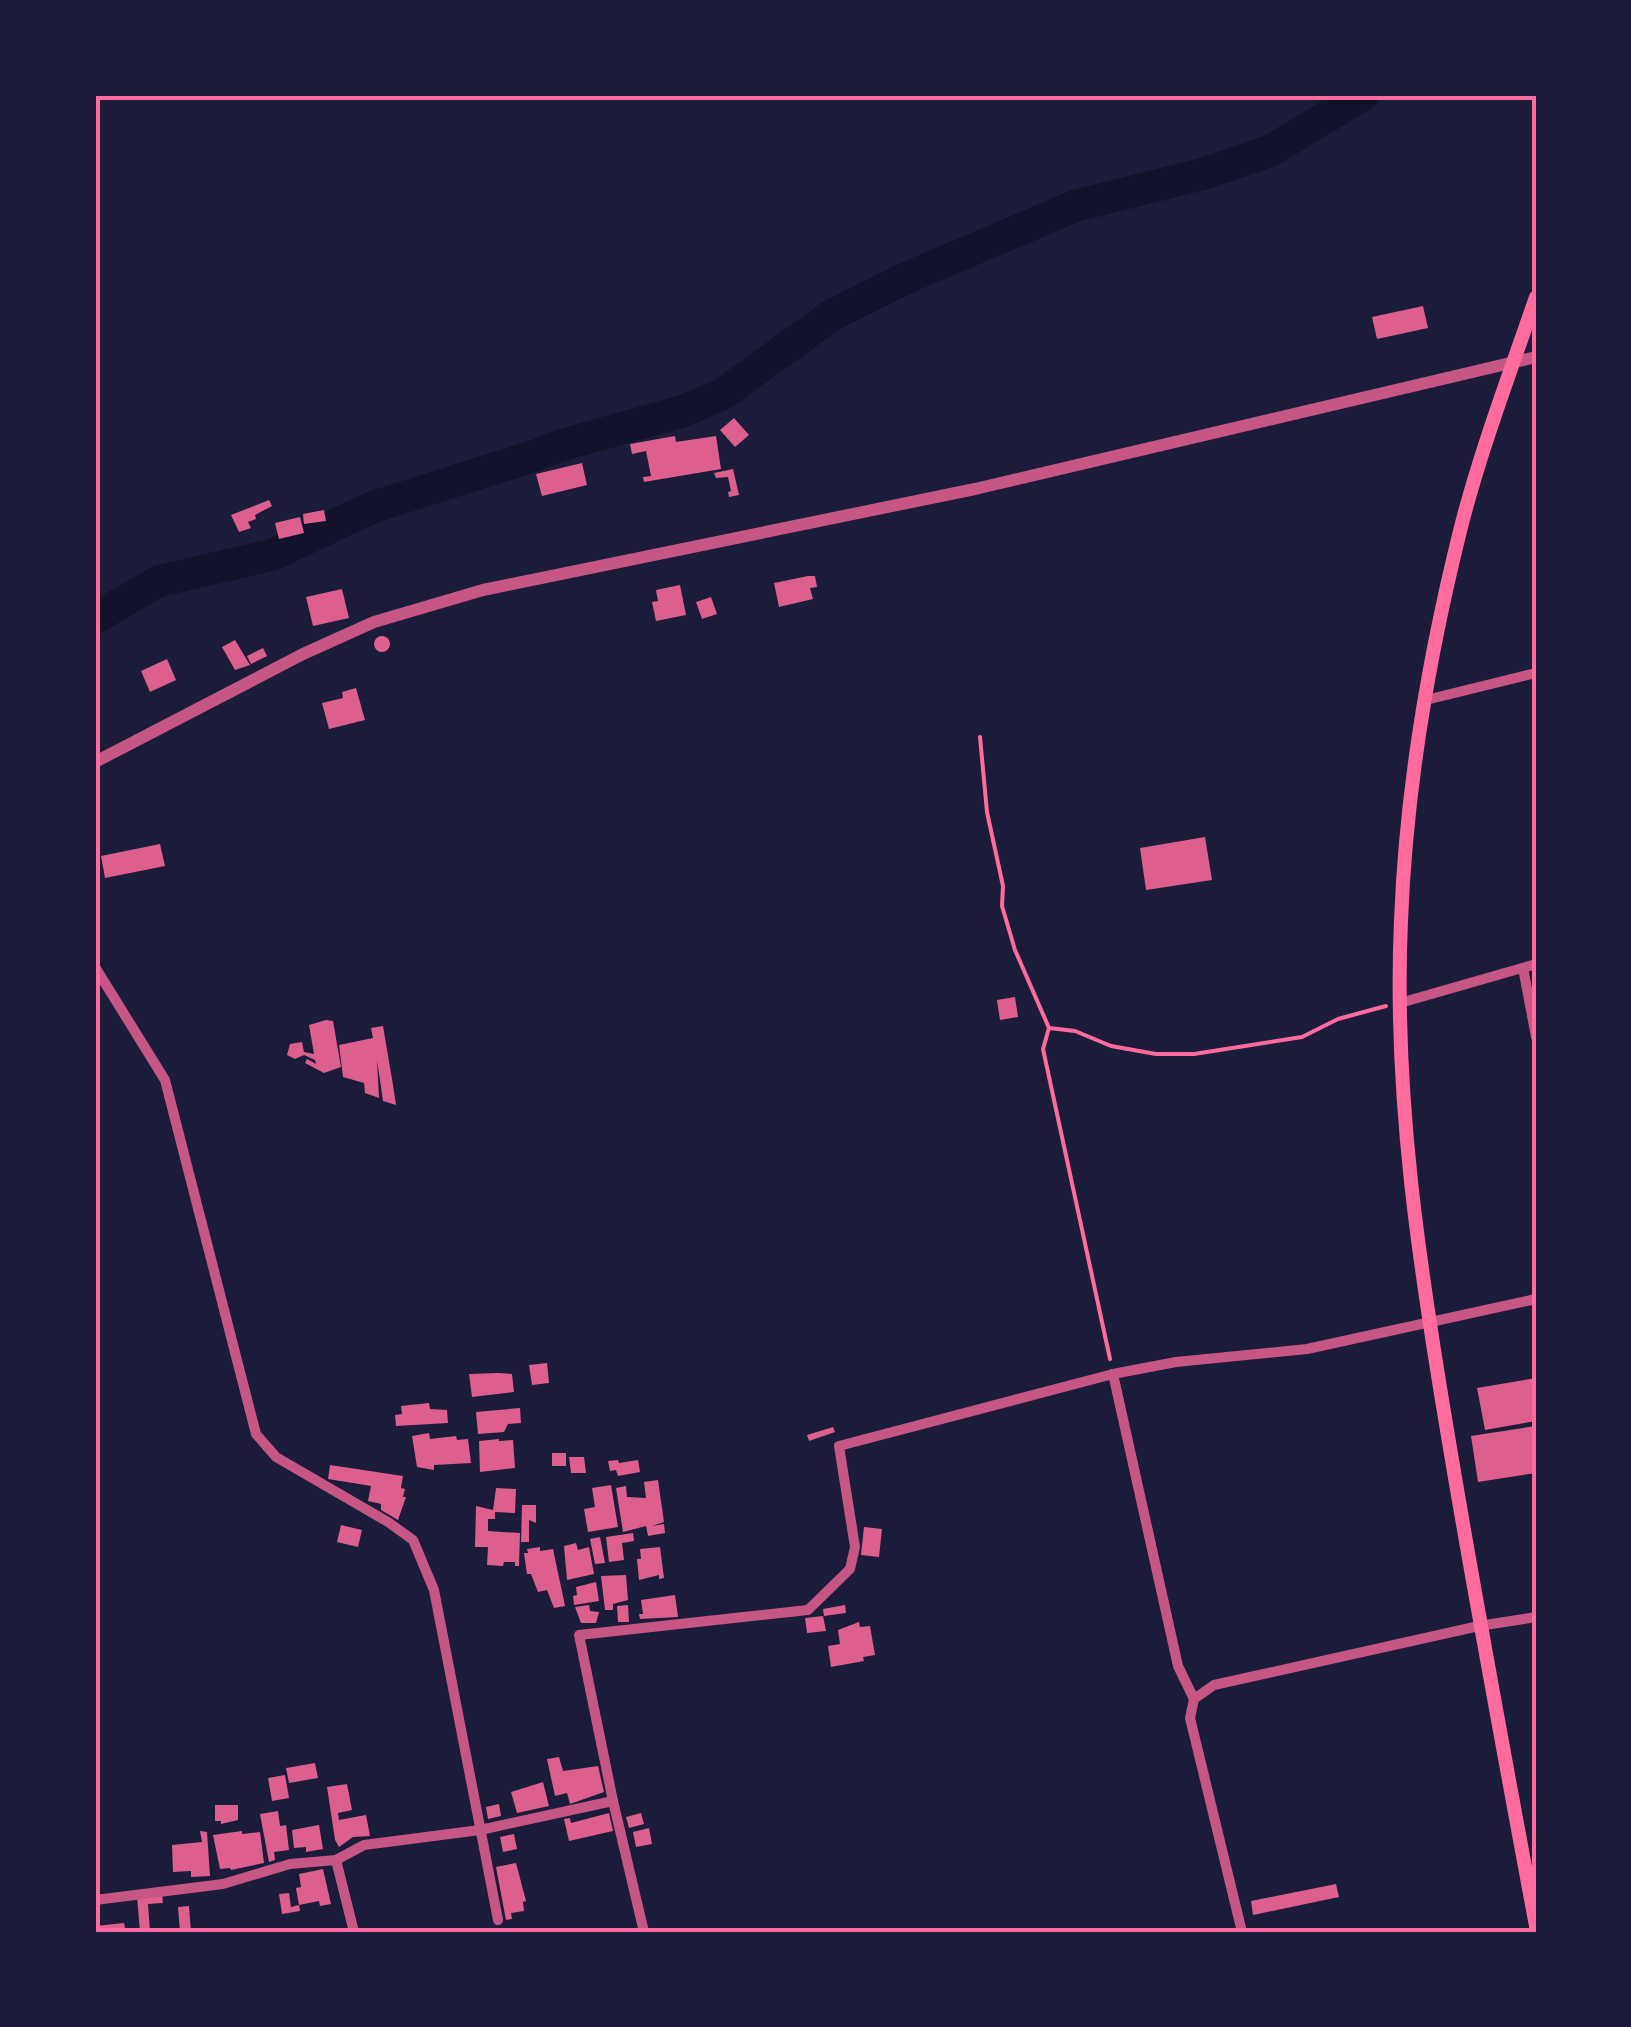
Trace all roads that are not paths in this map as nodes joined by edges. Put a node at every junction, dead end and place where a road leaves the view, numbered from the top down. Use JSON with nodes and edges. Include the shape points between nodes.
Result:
{"nodes":[{"id":1,"x":1536,"y":297,"type":"edge"},
{"id":2,"x":1536,"y":357,"type":"edge"},
{"id":3,"x":1514,"y":362,"type":"junction"},
{"id":4,"x":1536,"y":673,"type":"edge"},
{"id":5,"x":1426,"y":700,"type":"junction"},
{"id":6,"x":95,"y":762,"type":"edge"},
{"id":7,"x":1536,"y":964,"type":"edge"},
{"id":8,"x":95,"y":968,"type":"edge"},
{"id":9,"x":1522,"y":968,"type":"junction"},
{"id":10,"x":1400,"y":1002,"type":"junction"},
{"id":11,"x":1536,"y":1037,"type":"edge"},
{"id":12,"x":1536,"y":1299,"type":"edge"},
{"id":13,"x":1429,"y":1325,"type":"junction"},
{"id":14,"x":1113,"y":1374,"type":"junction"},
{"id":15,"x":1536,"y":1617,"type":"edge"},
{"id":16,"x":1480,"y":1626,"type":"junction"},
{"id":17,"x":1194,"y":1698,"type":"junction"},
{"id":18,"x":612,"y":1801,"type":"junction"},
{"id":19,"x":480,"y":1830,"type":"junction"},
{"id":20,"x":336,"y":1860,"type":"junction"},
{"id":21,"x":95,"y":1900,"type":"edge"},
{"id":22,"x":498,"y":1920,"type":"dead end"},
{"id":23,"x":1536,"y":1926,"type":"edge"},
{"id":24,"x":354,"y":1932,"type":"edge"},
{"id":25,"x":644,"y":1932,"type":"edge"},
{"id":26,"x":1242,"y":1932,"type":"edge"}],
"edges":[{"from":1,"to":3,"type":"main road"},
{"from":2,"to":3,"type":"street"},
{"from":3,"to":5,"type":"main road","via":[[1462,523]]},
{"from":3,"to":6,"type":"street","via":[[975,488],[483,590],[374,622]]},
{"from":4,"to":5,"type":"street"},
{"from":5,"to":10,"type":"main road","via":[[1408,829]]},
{"from":7,"to":9,"type":"street"},
{"from":8,"to":19,"type":"street","via":[[164,1080],[256,1434],[276,1457],[413,1540],[426,1565]]},
{"from":9,"to":10,"type":"street"},
{"from":9,"to":11,"type":"street"},
{"from":10,"to":13,"type":"main road","via":[[1406,1134]]},
{"from":12,"to":13,"type":"street"},
{"from":13,"to":14,"type":"street","via":[[1307,1349]]},
{"from":13,"to":16,"type":"main road"},
{"from":14,"to":17,"type":"street","via":[[1178,1666]]},
{"from":14,"to":18,"type":"street","via":[[839,1446],[856,1546],[850,1568],[808,1610],[579,1635]]},
{"from":15,"to":16,"type":"street"},
{"from":16,"to":17,"type":"street","via":[[1214,1685]]},
{"from":16,"to":23,"type":"main road"},
{"from":17,"to":26,"type":"street","via":[[1190,1718]]},
{"from":18,"to":19,"type":"street"},
{"from":18,"to":25,"type":"street"},
{"from":19,"to":20,"type":"street","via":[[364,1845]]},
{"from":19,"to":22,"type":"street"},
{"from":20,"to":21,"type":"street","via":[[290,1864],[223,1884]]},
{"from":20,"to":24,"type":"street"}]}
